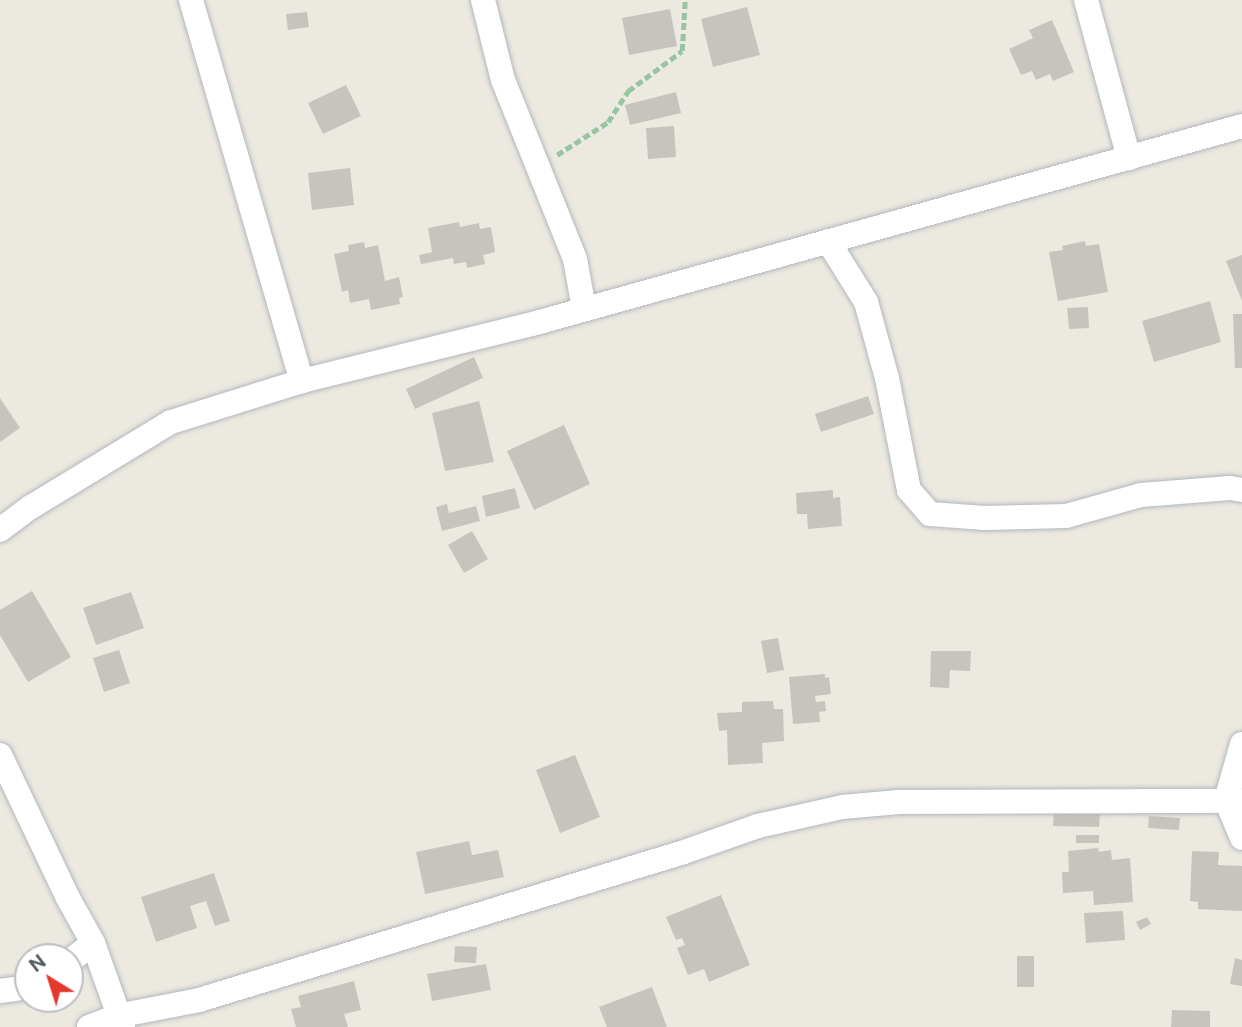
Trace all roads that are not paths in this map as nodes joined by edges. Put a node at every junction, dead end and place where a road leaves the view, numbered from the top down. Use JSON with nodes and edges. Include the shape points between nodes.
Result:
{"nodes":[{"id":1,"x":191,"y":0,"type":"edge"},
{"id":2,"x":483,"y":0,"type":"edge"},
{"id":3,"x":1086,"y":0,"type":"edge"},
{"id":4,"x":1242,"y":126,"type":"edge"},
{"id":5,"x":1129,"y":158,"type":"junction"},
{"id":6,"x":828,"y":241,"type":"junction"},
{"id":7,"x":584,"y":309,"type":"junction"},
{"id":8,"x":302,"y":381,"type":"junction"},
{"id":9,"x":1242,"y":490,"type":"edge"},
{"id":10,"x":0,"y":530,"type":"edge"},
{"id":11,"x":1242,"y":744,"type":"edge"},
{"id":12,"x":0,"y":755,"type":"edge"},
{"id":13,"x":1234,"y":800,"type":"edge"},
{"id":14,"x":1242,"y":838,"type":"edge"},
{"id":15,"x":93,"y":943,"type":"junction"},
{"id":16,"x":84,"y":950,"type":"edge"},
{"id":17,"x":120,"y":1021,"type":"edge"},
{"id":18,"x":89,"y":1027,"type":"edge"}],
"edges":[{"from":1,"to":8,"type":"street"},
{"from":2,"to":7,"type":"street","via":[[503,80],[575,259]]},
{"from":3,"to":5,"type":"street"},
{"from":4,"to":5,"type":"street"},
{"from":5,"to":6,"type":"street"},
{"from":6,"to":7,"type":"street"},
{"from":6,"to":9,"type":"street","via":[[866,302],[887,378],[909,490],[930,514],[1066,516],[1141,495]]},
{"from":7,"to":8,"type":"street"},
{"from":8,"to":10,"type":"street","via":[[171,422]]},
{"from":11,"to":13,"type":"street"},
{"from":12,"to":15,"type":"street"},
{"from":13,"to":14,"type":"street"},
{"from":13,"to":17,"type":"street","via":[[899,802],[842,807],[758,826]]},
{"from":15,"to":16,"type":"street"},
{"from":15,"to":17,"type":"street"},
{"from":17,"to":18,"type":"street"}]}
